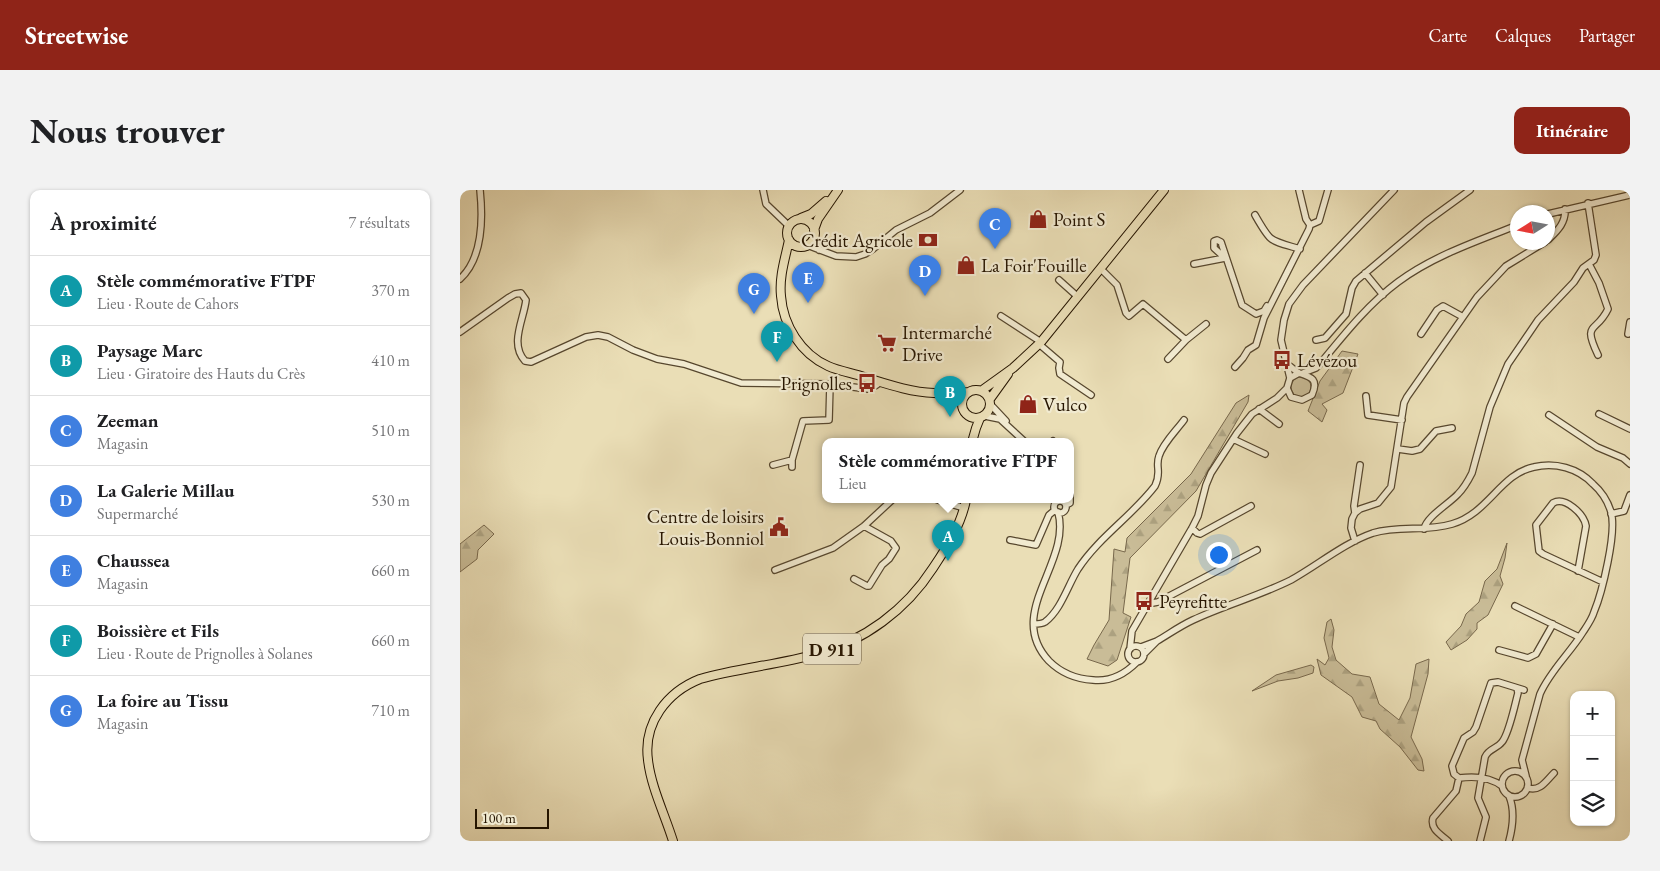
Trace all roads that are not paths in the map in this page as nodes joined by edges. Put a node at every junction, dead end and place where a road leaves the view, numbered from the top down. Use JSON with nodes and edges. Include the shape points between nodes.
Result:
{"nodes":[{"id":1,"x":480,"y":190,"type":"edge"},
{"id":2,"x":763,"y":190,"type":"edge"},
{"id":3,"x":838,"y":190,"type":"edge"},
{"id":4,"x":960,"y":190,"type":"edge"},
{"id":5,"x":1164,"y":190,"type":"edge"},
{"id":6,"x":1298,"y":190,"type":"edge"},
{"id":7,"x":1328,"y":190,"type":"edge"},
{"id":8,"x":1394,"y":190,"type":"edge"},
{"id":9,"x":1470,"y":190,"type":"edge"},
{"id":10,"x":1630,"y":195,"type":"edge"},
{"id":11,"x":830,"y":199,"type":"junction"},
{"id":12,"x":1588,"y":203,"type":"junction"},
{"id":13,"x":1565,"y":209,"type":"junction"},
{"id":14,"x":1555,"y":212,"type":"edge"},
{"id":15,"x":1255,"y":215,"type":"dead end"},
{"id":16,"x":800,"y":219,"type":"junction"},
{"id":17,"x":1310,"y":225,"type":"junction"},
{"id":18,"x":789,"y":226,"type":"junction"},
{"id":19,"x":1510,"y":228,"type":"edge"},
{"id":20,"x":1555,"y":232,"type":"edge"},
{"id":21,"x":814,"y":234,"type":"junction"},
{"id":22,"x":789,"y":240,"type":"junction"},
{"id":23,"x":805,"y":246,"type":"junction"},
{"id":24,"x":1300,"y":249,"type":"junction"},
{"id":25,"x":819,"y":250,"type":"junction"},
{"id":26,"x":1532,"y":250,"type":"edge"},
{"id":27,"x":1194,"y":264,"type":"dead end"},
{"id":28,"x":1589,"y":264,"type":"junction"},
{"id":29,"x":1101,"y":268,"type":"junction"},
{"id":30,"x":783,"y":269,"type":"junction"},
{"id":31,"x":1365,"y":273,"type":"junction"},
{"id":32,"x":460,"y":279,"type":"edge"},
{"id":33,"x":1059,"y":280,"type":"dead end"},
{"id":34,"x":1277,"y":292,"type":"junction"},
{"id":35,"x":1383,"y":294,"type":"junction"},
{"id":36,"x":1078,"y":297,"type":"junction"},
{"id":37,"x":1000,"y":316,"type":"dead end"},
{"id":38,"x":1463,"y":316,"type":"junction"},
{"id":39,"x":1630,"y":322,"type":"edge"},
{"id":40,"x":1206,"y":324,"type":"dead end"},
{"id":41,"x":460,"y":332,"type":"edge"},
{"id":42,"x":1421,"y":334,"type":"dead end"},
{"id":43,"x":1628,"y":334,"type":"dead end"},
{"id":44,"x":1186,"y":340,"type":"junction"},
{"id":45,"x":1316,"y":340,"type":"dead end"},
{"id":46,"x":1040,"y":343,"type":"junction"},
{"id":47,"x":1598,"y":355,"type":"dead end"},
{"id":48,"x":1168,"y":359,"type":"dead end"},
{"id":49,"x":1288,"y":365,"type":"junction"},
{"id":50,"x":1235,"y":367,"type":"dead end"},
{"id":51,"x":1013,"y":368,"type":"junction"},
{"id":52,"x":1316,"y":368,"type":"junction"},
{"id":53,"x":1301,"y":373,"type":"junction"},
{"id":54,"x":1290,"y":378,"type":"junction"},
{"id":55,"x":1313,"y":380,"type":"junction"},
{"id":56,"x":881,"y":382,"type":"junction"},
{"id":57,"x":830,"y":384,"type":"junction"},
{"id":58,"x":1287,"y":388,"type":"junction"},
{"id":59,"x":981,"y":391,"type":"junction"},
{"id":60,"x":968,"y":392,"type":"junction"},
{"id":61,"x":943,"y":393,"type":"junction"},
{"id":62,"x":1091,"y":395,"type":"dead end"},
{"id":63,"x":1291,"y":396,"type":"junction"},
{"id":64,"x":1366,"y":396,"type":"dead end"},
{"id":65,"x":1277,"y":398,"type":"junction"},
{"id":66,"x":962,"y":402,"type":"junction"},
{"id":67,"x":990,"y":402,"type":"junction"},
{"id":68,"x":1259,"y":409,"type":"junction"},
{"id":69,"x":1599,"y":414,"type":"dead end"},
{"id":70,"x":1549,"y":416,"type":"dead end"},
{"id":71,"x":970,"y":417,"type":"junction"},
{"id":72,"x":983,"y":417,"type":"junction"},
{"id":73,"x":1184,"y":420,"type":"dead end"},
{"id":74,"x":1402,"y":420,"type":"junction"},
{"id":75,"x":1279,"y":424,"type":"dead end"},
{"id":76,"x":1452,"y":428,"type":"dead end"},
{"id":77,"x":1630,"y":429,"type":"edge"},
{"id":78,"x":1015,"y":432,"type":"junction"},
{"id":79,"x":971,"y":438,"type":"edge"},
{"id":80,"x":972,"y":438,"type":"edge"},
{"id":81,"x":1021,"y":438,"type":"edge"},
{"id":82,"x":1233,"y":439,"type":"junction"},
{"id":83,"x":1398,"y":449,"type":"junction"},
{"id":84,"x":1265,"y":454,"type":"dead end"},
{"id":85,"x":792,"y":460,"type":"junction"},
{"id":86,"x":1630,"y":464,"type":"edge"},
{"id":87,"x":773,"y":465,"type":"dead end"},
{"id":88,"x":1360,"y":465,"type":"dead end"},
{"id":89,"x":792,"y":467,"type":"dead end"},
{"id":90,"x":1630,"y":495,"type":"edge"},
{"id":91,"x":889,"y":503,"type":"edge"},
{"id":92,"x":1058,"y":503,"type":"edge"},
{"id":93,"x":1060,"y":503,"type":"edge"},
{"id":94,"x":963,"y":504,"type":"edge"},
{"id":95,"x":1251,"y":506,"type":"dead end"},
{"id":96,"x":1059,"y":511,"type":"junction"},
{"id":97,"x":1355,"y":512,"type":"junction"},
{"id":98,"x":1612,"y":514,"type":"junction"},
{"id":99,"x":864,"y":526,"type":"junction"},
{"id":100,"x":1192,"y":528,"type":"junction"},
{"id":101,"x":1424,"y":529,"type":"junction"},
{"id":102,"x":1010,"y":540,"type":"dead end"},
{"id":103,"x":1355,"y":541,"type":"junction"},
{"id":104,"x":1256,"y":550,"type":"dead end"},
{"id":105,"x":775,"y":570,"type":"dead end"},
{"id":106,"x":1578,"y":571,"type":"junction"},
{"id":107,"x":854,"y":579,"type":"dead end"},
{"id":108,"x":1603,"y":582,"type":"junction"},
{"id":109,"x":1147,"y":604,"type":"junction"},
{"id":110,"x":1515,"y":606,"type":"dead end"},
{"id":111,"x":1034,"y":624,"type":"junction"},
{"id":112,"x":1553,"y":624,"type":"junction"},
{"id":113,"x":1131,"y":637,"type":"junction"},
{"id":114,"x":1579,"y":637,"type":"junction"},
{"id":115,"x":1157,"y":641,"type":"junction"},
{"id":116,"x":1139,"y":646,"type":"junction"},
{"id":117,"x":1130,"y":649,"type":"junction"},
{"id":118,"x":1499,"y":650,"type":"dead end"},
{"id":119,"x":1144,"y":654,"type":"junction"},
{"id":120,"x":1129,"y":657,"type":"junction"},
{"id":121,"x":1137,"y":662,"type":"junction"},
{"id":122,"x":1122,"y":674,"type":"junction"},
{"id":123,"x":1517,"y":688,"type":"junction"},
{"id":124,"x":1524,"y":690,"type":"dead end"},
{"id":125,"x":1522,"y":760,"type":"junction"},
{"id":126,"x":1509,"y":773,"type":"junction"},
{"id":127,"x":1554,"y":773,"type":"dead end"},
{"id":128,"x":1526,"y":776,"type":"junction"},
{"id":129,"x":1459,"y":778,"type":"junction"},
{"id":130,"x":1481,"y":778,"type":"junction"},
{"id":131,"x":1494,"y":780,"type":"junction"},
{"id":132,"x":1502,"y":786,"type":"junction"},
{"id":133,"x":1528,"y":788,"type":"junction"},
{"id":134,"x":1509,"y":796,"type":"junction"},
{"id":135,"x":1519,"y":797,"type":"junction"},
{"id":136,"x":1513,"y":809,"type":"junction"},
{"id":137,"x":673,"y":841,"type":"edge"},
{"id":138,"x":1448,"y":841,"type":"edge"},
{"id":139,"x":1480,"y":841,"type":"edge"},
{"id":140,"x":1509,"y":841,"type":"edge"}],
"edges":[{"from":1,"to":32,"type":"street","via":[[478,250]]},
{"from":2,"to":18,"type":"street","via":[[766,204]]},
{"from":3,"to":11,"type":"main road"},
{"from":4,"to":25,"type":"street","via":[[930,213],[896,230],[865,254],[836,256]]},
{"from":5,"to":29,"type":"main road"},
{"from":6,"to":17,"type":"street"},
{"from":7,"to":17,"type":"street","via":[[1319,220]]},
{"from":8,"to":49,"type":"street","via":[[1293,297],[1282,327],[1283,351]]},
{"from":9,"to":31,"type":"street"},
{"from":10,"to":12,"type":"street"},
{"from":11,"to":16,"type":"main road"},
{"from":11,"to":21,"type":"main road","via":[[818,219]]},
{"from":12,"to":13,"type":"street"},
{"from":12,"to":28,"type":"street","via":[[1596,255]]},
{"from":13,"to":14,"type":"street"},
{"from":13,"to":20,"type":"street","via":[[1566,218]]},
{"from":15,"to":24,"type":"street","via":[[1268,238]]},
{"from":16,"to":18,"type":"main road"},
{"from":16,"to":21,"type":"main road","via":[[809,221]]},
{"from":17,"to":24,"type":"street"},
{"from":18,"to":22,"type":"main road"},
{"from":19,"to":35,"type":"street","via":[[1429,263]]},
{"from":21,"to":23,"type":"main road"},
{"from":21,"to":25,"type":"street"},
{"from":22,"to":23,"type":"main road","via":[[795,245]]},
{"from":22,"to":30,"type":"main road"},
{"from":23,"to":25,"type":"street"},
{"from":23,"to":30,"type":"main road","via":[[792,253]]},
{"from":24,"to":34,"type":"street"},
{"from":26,"to":38,"type":"street","via":[[1506,266]]},
{"from":27,"to":34,"type":"street","via":[[1225,258],[1240,300],[1251,312],[1260,314],[1264,311]]},
{"from":28,"to":47,"type":"street","via":[[1608,309],[1592,328],[1590,338]]},
{"from":28,"to":101,"type":"street","via":[[1550,305],[1508,364],[1486,418],[1467,483],[1428,520]]},
{"from":29,"to":36,"type":"main road"},
{"from":29,"to":44,"type":"street","via":[[1117,285],[1126,314],[1129,316],[1142,304]]},
{"from":30,"to":56,"type":"main road","via":[[780,284],[782,305],[796,338],[808,352],[820,362],[841,371]]},
{"from":31,"to":35,"type":"street"},
{"from":31,"to":45,"type":"street","via":[[1352,288],[1342,319],[1325,338]]},
{"from":33,"to":36,"type":"street"},
{"from":34,"to":50,"type":"street","via":[[1264,318],[1256,345]]},
{"from":35,"to":52,"type":"street"},
{"from":36,"to":46,"type":"main road"},
{"from":37,"to":46,"type":"street"},
{"from":38,"to":42,"type":"street","via":[[1443,306]]},
{"from":38,"to":74,"type":"street","via":[[1407,397]]},
{"from":39,"to":43,"type":"street"},
{"from":40,"to":44,"type":"street"},
{"from":41,"to":57,"type":"street","via":[[508,298],[521,293],[526,300],[517,348],[525,361],[531,362],[598,334],[657,359],[684,364],[742,383]]},
{"from":44,"to":48,"type":"street"},
{"from":46,"to":51,"type":"main road"},
{"from":46,"to":62,"type":"street","via":[[1060,362],[1060,374]]},
{"from":49,"to":53,"type":"street"},
{"from":49,"to":54,"type":"street"},
{"from":51,"to":59,"type":"main road"},
{"from":51,"to":67,"type":"main road"},
{"from":52,"to":53,"type":"street"},
{"from":52,"to":55,"type":"street"},
{"from":53,"to":54,"type":"street"},
{"from":53,"to":55,"type":"street"},
{"from":54,"to":58,"type":"street"},
{"from":55,"to":63,"type":"street","via":[[1314,391],[1309,398],[1302,400]]},
{"from":56,"to":57,"type":"street","via":[[868,389]]},
{"from":56,"to":61,"type":"main road","via":[[922,392]]},
{"from":57,"to":85,"type":"street","via":[[829,420],[803,422]]},
{"from":58,"to":63,"type":"street"},
{"from":58,"to":65,"type":"street"},
{"from":59,"to":60,"type":"main road"},
{"from":59,"to":67,"type":"main road"},
{"from":60,"to":61,"type":"main road"},
{"from":60,"to":66,"type":"main road"},
{"from":61,"to":66,"type":"main road"},
{"from":63,"to":65,"type":"street"},
{"from":64,"to":74,"type":"street","via":[[1368,415]]},
{"from":65,"to":68,"type":"street"},
{"from":66,"to":71,"type":"main road"},
{"from":67,"to":72,"type":"main road","via":[[989,411]]},
{"from":67,"to":78,"type":"street"},
{"from":68,"to":75,"type":"street"},
{"from":68,"to":82,"type":"street"},
{"from":69,"to":77,"type":"street"},
{"from":70,"to":86,"type":"street","via":[[1596,447]]},
{"from":71,"to":72,"type":"main road"},
{"from":71,"to":79,"type":"main road"},
{"from":72,"to":78,"type":"street","via":[[1000,419]]},
{"from":72,"to":80,"type":"main road"},
{"from":73,"to":111,"type":"street","via":[[1158,457],[1160,474],[1155,486],[1087,556],[1048,618]]},
{"from":74,"to":83,"type":"street"},
{"from":76,"to":83,"type":"street","via":[[1436,431],[1420,450]]},
{"from":78,"to":81,"type":"street"},
{"from":82,"to":84,"type":"street"},
{"from":82,"to":100,"type":"street","via":[[1211,473]]},
{"from":83,"to":97,"type":"street","via":[[1391,488],[1386,496],[1378,504]]},
{"from":85,"to":87,"type":"street"},
{"from":85,"to":89,"type":"street"},
{"from":88,"to":97,"type":"street"},
{"from":90,"to":98,"type":"street","via":[[1624,510]]},
{"from":91,"to":99,"type":"street"},
{"from":92,"to":96,"type":"street","via":[[1054,506]]},
{"from":93,"to":96,"type":"street"},
{"from":94,"to":137,"type":"main road","number":"D 911","via":[[954,533],[940,558],[904,604],[883,621],[854,639],[815,654],[700,679],[671,696],[653,723],[647,752],[652,780]]},
{"from":95,"to":100,"type":"street","via":[[1200,534]]},
{"from":96,"to":102,"type":"street","via":[[1049,515],[1036,545]]},
{"from":96,"to":111,"type":"street","via":[[1056,552],[1037,601]]},
{"from":97,"to":103,"type":"street","via":[[1351,528]]},
{"from":98,"to":101,"type":"street","via":[[1602,493],[1587,478],[1576,471],[1544,465],[1515,475],[1484,506],[1454,524]]},
{"from":98,"to":108,"type":"street","via":[[1612,534]]},
{"from":99,"to":105,"type":"street","via":[[832,548]]},
{"from":99,"to":107,"type":"street","via":[[896,548],[870,586]]},
{"from":100,"to":109,"type":"street"},
{"from":101,"to":103,"type":"street","via":[[1387,530]]},
{"from":103,"to":115,"type":"street","via":[[1289,580],[1194,619]]},
{"from":104,"to":109,"type":"street","via":[[1158,602]]},
{"from":106,"to":106,"type":"street","via":[[1539,551],[1536,525],[1556,501],[1568,505],[1585,520]]},
{"from":106,"to":108,"type":"street"},
{"from":108,"to":114,"type":"street","via":[[1594,614]]},
{"from":109,"to":113,"type":"street"},
{"from":110,"to":112,"type":"street"},
{"from":111,"to":122,"type":"street","via":[[1040,648],[1065,673],[1097,681]]},
{"from":112,"to":114,"type":"street"},
{"from":112,"to":118,"type":"street","via":[[1536,654],[1528,658]]},
{"from":113,"to":116,"type":"street"},
{"from":113,"to":117,"type":"street"},
{"from":114,"to":125,"type":"street","via":[[1544,684]]},
{"from":115,"to":116,"type":"street"},
{"from":115,"to":119,"type":"street"},
{"from":116,"to":117,"type":"street"},
{"from":116,"to":119,"type":"street"},
{"from":117,"to":120,"type":"street"},
{"from":119,"to":121,"type":"street"},
{"from":120,"to":121,"type":"street"},
{"from":120,"to":122,"type":"street","via":[[1128,666]]},
{"from":121,"to":122,"type":"street"},
{"from":123,"to":124,"type":"street"},
{"from":123,"to":129,"type":"street","via":[[1498,682],[1491,684],[1476,728],[1464,738],[1452,766]]},
{"from":123,"to":130,"type":"street","via":[[1505,738],[1487,752]]},
{"from":125,"to":126,"type":"street"},
{"from":125,"to":128,"type":"street"},
{"from":126,"to":128,"type":"street","via":[[1519,771]]},
{"from":126,"to":131,"type":"street"},
{"from":126,"to":132,"type":"street"},
{"from":127,"to":133,"type":"street","via":[[1539,788]]},
{"from":128,"to":133,"type":"street"},
{"from":129,"to":130,"type":"street"},
{"from":129,"to":138,"type":"street","via":[[1456,791],[1433,818],[1433,828]]},
{"from":130,"to":131,"type":"street"},
{"from":130,"to":139,"type":"street","via":[[1478,798],[1486,817]]},
{"from":131,"to":132,"type":"street"},
{"from":132,"to":134,"type":"street"},
{"from":133,"to":135,"type":"street"},
{"from":134,"to":135,"type":"street"},
{"from":134,"to":136,"type":"street"},
{"from":135,"to":136,"type":"street"},
{"from":136,"to":140,"type":"street"}]}
